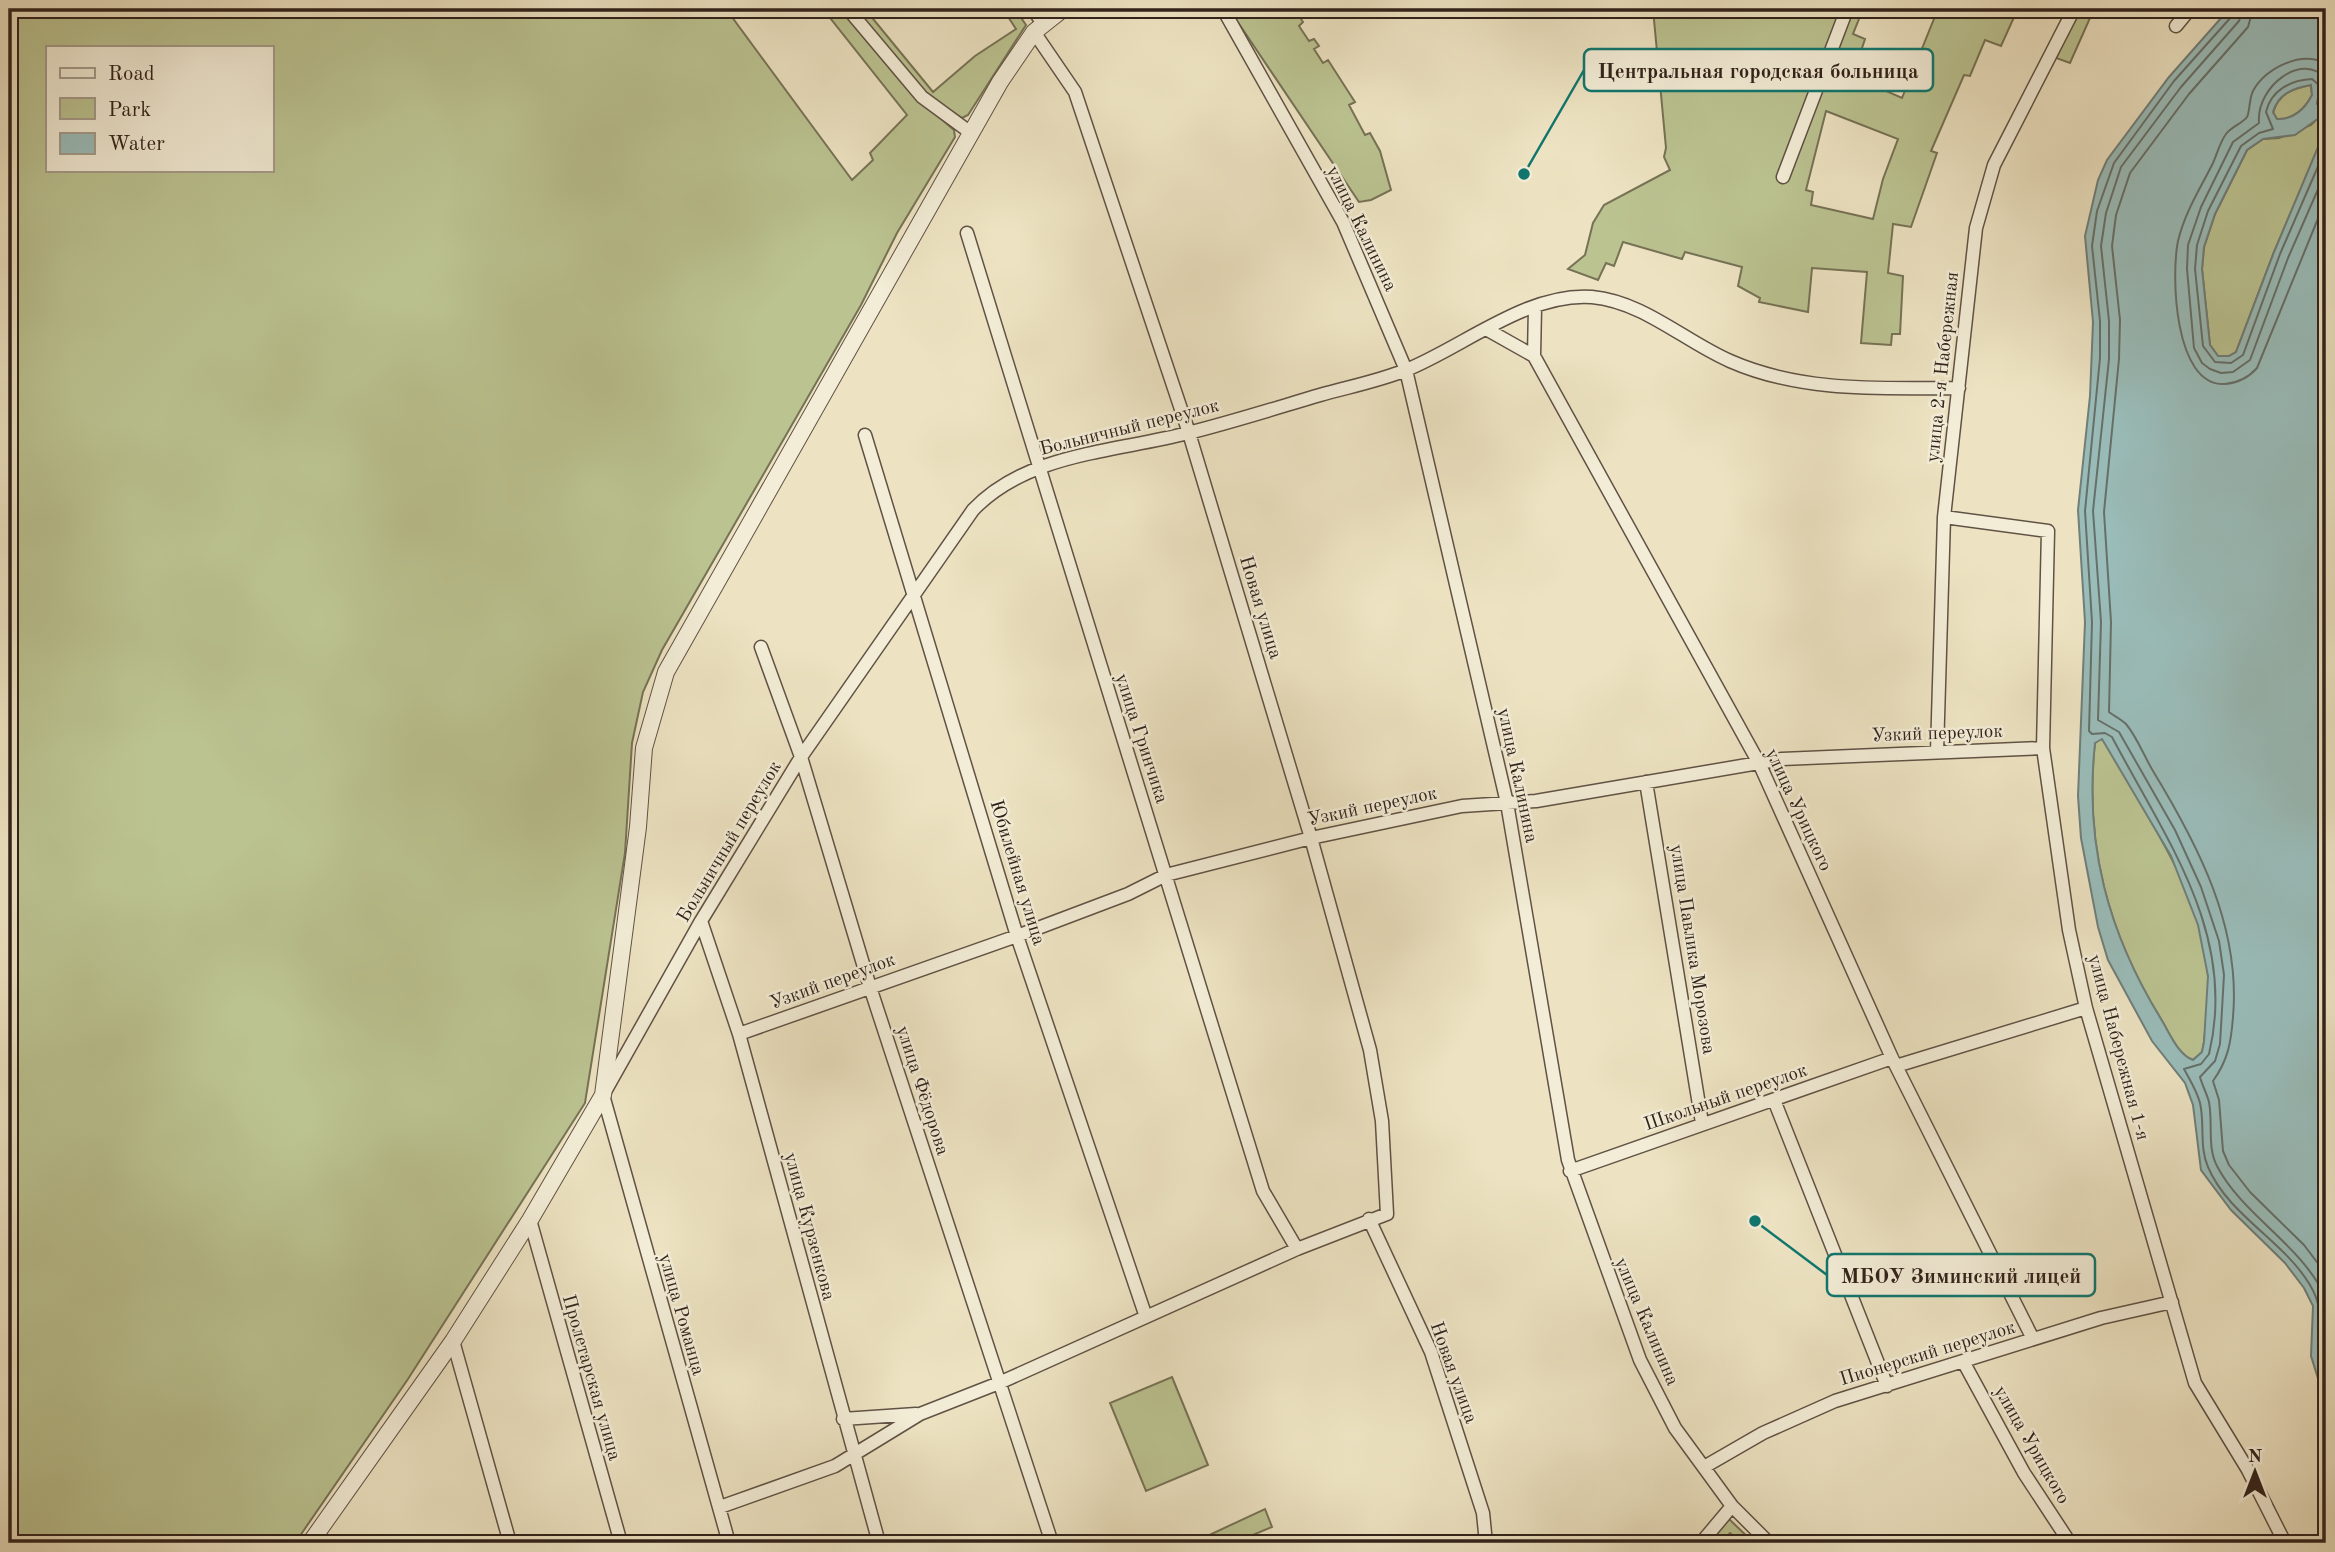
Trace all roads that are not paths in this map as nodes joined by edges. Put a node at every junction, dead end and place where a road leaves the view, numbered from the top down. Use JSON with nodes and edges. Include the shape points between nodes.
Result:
{"nodes":[{"id":1,"x":849,"y":9,"type":"edge"},
{"id":2,"x":1033,"y":9,"type":"edge"},
{"id":3,"x":1063,"y":9,"type":"edge"},
{"id":4,"x":1223,"y":9,"type":"edge"},
{"id":5,"x":1847,"y":9,"type":"edge"},
{"id":6,"x":2074,"y":9,"type":"edge"},
{"id":7,"x":2190,"y":9,"type":"edge"},
{"id":8,"x":2176,"y":26,"type":"dead end"},
{"id":9,"x":1039,"y":28,"type":"junction"},
{"id":10,"x":971,"y":133,"type":"junction"},
{"id":11,"x":1783,"y":177,"type":"dead end"},
{"id":12,"x":967,"y":233,"type":"dead end"},
{"id":13,"x":1535,"y":307,"type":"junction"},
{"id":14,"x":1486,"y":329,"type":"junction"},
{"id":15,"x":1534,"y":356,"type":"junction"},
{"id":16,"x":1406,"y":370,"type":"junction"},
{"id":17,"x":1959,"y":388,"type":"junction"},
{"id":18,"x":1189,"y":433,"type":"junction"},
{"id":19,"x":865,"y":435,"type":"dead end"},
{"id":20,"x":1037,"y":467,"type":"junction"},
{"id":21,"x":1944,"y":517,"type":"junction"},
{"id":22,"x":915,"y":592,"type":"junction"},
{"id":23,"x":761,"y":647,"type":"dead end"},
{"id":24,"x":2043,"y":748,"type":"junction"},
{"id":25,"x":1937,"y":751,"type":"junction"},
{"id":26,"x":801,"y":757,"type":"junction"},
{"id":27,"x":1760,"y":765,"type":"junction"},
{"id":28,"x":1646,"y":782,"type":"junction"},
{"id":29,"x":1507,"y":803,"type":"junction"},
{"id":30,"x":1311,"y":838,"type":"junction"},
{"id":31,"x":1167,"y":875,"type":"junction"},
{"id":32,"x":701,"y":921,"type":"junction"},
{"id":33,"x":1017,"y":936,"type":"junction"},
{"id":34,"x":870,"y":987,"type":"junction"},
{"id":35,"x":2086,"y":1007,"type":"junction"},
{"id":36,"x":739,"y":1034,"type":"junction"},
{"id":37,"x":1894,"y":1062,"type":"junction"},
{"id":38,"x":603,"y":1095,"type":"junction"},
{"id":39,"x":1774,"y":1100,"type":"junction"},
{"id":40,"x":1702,"y":1123,"type":"junction"},
{"id":41,"x":1570,"y":1171,"type":"junction"},
{"id":42,"x":1369,"y":1219,"type":"junction"},
{"id":43,"x":530,"y":1220,"type":"junction"},
{"id":44,"x":1297,"y":1249,"type":"junction"},
{"id":45,"x":2172,"y":1302,"type":"junction"},
{"id":46,"x":1146,"y":1317,"type":"junction"},
{"id":47,"x":2033,"y":1339,"type":"junction"},
{"id":48,"x":453,"y":1341,"type":"junction"},
{"id":49,"x":1964,"y":1363,"type":"junction"},
{"id":50,"x":999,"y":1384,"type":"junction"},
{"id":51,"x":1887,"y":1386,"type":"junction"},
{"id":52,"x":920,"y":1414,"type":"junction"},
{"id":53,"x":843,"y":1419,"type":"junction"},
{"id":54,"x":853,"y":1455,"type":"junction"},
{"id":55,"x":1704,"y":1467,"type":"junction"},
{"id":56,"x":1732,"y":1506,"type":"junction"},
{"id":57,"x":720,"y":1507,"type":"junction"},
{"id":58,"x":310,"y":1543,"type":"edge"},
{"id":59,"x":510,"y":1543,"type":"edge"},
{"id":60,"x":621,"y":1543,"type":"edge"},
{"id":61,"x":729,"y":1543,"type":"edge"},
{"id":62,"x":879,"y":1543,"type":"edge"},
{"id":63,"x":1052,"y":1543,"type":"edge"},
{"id":64,"x":1486,"y":1543,"type":"edge"},
{"id":65,"x":1701,"y":1543,"type":"edge"},
{"id":66,"x":1769,"y":1543,"type":"edge"},
{"id":67,"x":2070,"y":1543,"type":"edge"},
{"id":68,"x":2285,"y":1543,"type":"edge"}],
"edges":[{"from":1,"to":10,"type":"street","via":[[922,97]]},
{"from":2,"to":9,"type":"street","name":"Новая улица"},
{"from":3,"to":9,"type":"street"},
{"from":4,"to":16,"type":"street","name":"улица Калинина","via":[[1343,222]]},
{"from":5,"to":11,"type":"street"},
{"from":6,"to":17,"type":"street","name":"улица 2-я Набережная","via":[[1994,165],[1976,228]]},
{"from":7,"to":8,"type":"street"},
{"from":9,"to":10,"type":"street"},
{"from":9,"to":18,"type":"street","name":"Новая улица","via":[[1076,92]]},
{"from":10,"to":38,"type":"street","via":[[666,672],[644,748]]},
{"from":12,"to":20,"type":"street","name":"улица Гринчика"},
{"from":13,"to":14,"type":"street","name":"Больничный переулок"},
{"from":13,"to":15,"type":"street"},
{"from":13,"to":17,"type":"street","name":"Больничный переулок","via":[[1570,297],[1614,301],[1729,361],[1806,384]]},
{"from":14,"to":15,"type":"street"},
{"from":14,"to":16,"type":"street","name":"Больничный переулок"},
{"from":15,"to":27,"type":"street","name":"улица Урицкого"},
{"from":16,"to":18,"type":"street","name":"Больничный переулок"},
{"from":16,"to":29,"type":"street","name":"улица Калинина"},
{"from":17,"to":21,"type":"street","name":"улица 2-я Набережная"},
{"from":18,"to":20,"type":"street","name":"Больничный переулок"},
{"from":18,"to":30,"type":"street","name":"Новая улица"},
{"from":19,"to":22,"type":"street","name":"Юбилейная улица"},
{"from":20,"to":22,"type":"street","name":"Больничный переулок","via":[[1007,480],[972,510]]},
{"from":20,"to":31,"type":"street","name":"улица Гринчика"},
{"from":21,"to":24,"type":"street","name":"улица Набережная 1-я","via":[[2048,531]]},
{"from":21,"to":25,"type":"street","name":"улица 2-я Набережная"},
{"from":22,"to":26,"type":"street","name":"Больничный переулок"},
{"from":22,"to":33,"type":"street","name":"Юбилейная улица"},
{"from":23,"to":26,"type":"street","name":"улица Фёдорова"},
{"from":24,"to":25,"type":"street","name":"Узкий переулок"},
{"from":24,"to":35,"type":"street","name":"улица Набережная 1-я","via":[[2069,930]]},
{"from":25,"to":27,"type":"street","name":"Узкий переулок","via":[[1782,759]]},
{"from":26,"to":32,"type":"street","name":"Больничный переулок"},
{"from":26,"to":34,"type":"street","name":"улица Фёдорова"},
{"from":27,"to":28,"type":"street","name":"Узкий переулок"},
{"from":27,"to":37,"type":"street","name":"улица Урицкого"},
{"from":28,"to":29,"type":"street","name":"Узкий переулок"},
{"from":28,"to":40,"type":"street","name":"улица Павлика Морозова"},
{"from":29,"to":30,"type":"street","name":"Узкий переулок","via":[[1462,806]]},
{"from":29,"to":41,"type":"street","name":"улица Калинина"},
{"from":30,"to":31,"type":"street","name":"Узкий переулок"},
{"from":30,"to":42,"type":"street","name":"Новая улица","via":[[1370,1051],[1382,1121],[1387,1214]]},
{"from":31,"to":33,"type":"street","name":"Узкий переулок"},
{"from":31,"to":44,"type":"street","name":"улица Гринчика","via":[[1263,1191]]},
{"from":32,"to":36,"type":"street","name":"улица Курзенкова"},
{"from":32,"to":38,"type":"street","name":"Больничный переулок"},
{"from":33,"to":34,"type":"street","name":"Узкий переулок"},
{"from":33,"to":46,"type":"street","name":"Юбилейная улица"},
{"from":34,"to":36,"type":"street","name":"Узкий переулок"},
{"from":34,"to":50,"type":"street","name":"улица Фёдорова"},
{"from":35,"to":37,"type":"street","name":"Школьный переулок"},
{"from":35,"to":45,"type":"street","name":"улица Набережная 1-я"},
{"from":36,"to":53,"type":"street","name":"улица Курзенкова"},
{"from":37,"to":39,"type":"street","name":"Школьный переулок"},
{"from":37,"to":47,"type":"street","name":"улица Урицкого"},
{"from":38,"to":43,"type":"street"},
{"from":38,"to":57,"type":"street","name":"улица Романца"},
{"from":39,"to":40,"type":"street","name":"Школьный переулок"},
{"from":39,"to":51,"type":"street"},
{"from":40,"to":41,"type":"street","name":"Школьный переулок"},
{"from":41,"to":55,"type":"street","name":"улица Калинина","via":[[1640,1360],[1675,1428]]},
{"from":42,"to":44,"type":"street"},
{"from":42,"to":64,"type":"street","name":"Новая улица","via":[[1431,1352],[1483,1513]]},
{"from":43,"to":48,"type":"street"},
{"from":43,"to":60,"type":"street","name":"Пролетарская улица"},
{"from":44,"to":46,"type":"street"},
{"from":45,"to":47,"type":"street","name":"Пионерский переулок"},
{"from":45,"to":68,"type":"street","name":"улица Набережная 1-я","via":[[2195,1382]]},
{"from":46,"to":50,"type":"street"},
{"from":47,"to":49,"type":"street","name":"Пионерский переулок"},
{"from":48,"to":58,"type":"street"},
{"from":48,"to":59,"type":"street"},
{"from":49,"to":51,"type":"street","name":"Пионерский переулок"},
{"from":49,"to":67,"type":"street","name":"улица Урицкого","via":[[2024,1474]]},
{"from":50,"to":52,"type":"street"},
{"from":50,"to":63,"type":"street","name":"улица Фёдорова"},
{"from":51,"to":55,"type":"street","name":"Пионерский переулок","via":[[1835,1401],[1763,1433]]},
{"from":52,"to":53,"type":"street"},
{"from":52,"to":54,"type":"street"},
{"from":53,"to":54,"type":"street","name":"улица Курзенкова"},
{"from":54,"to":57,"type":"street","via":[[835,1466]]},
{"from":54,"to":62,"type":"street","name":"улица Курзенкова"},
{"from":55,"to":56,"type":"street","name":"улица Калинина"},
{"from":56,"to":65,"type":"street"},
{"from":56,"to":66,"type":"street","name":"улица Калинина"},
{"from":57,"to":61,"type":"street","name":"улица Романца"}]}
